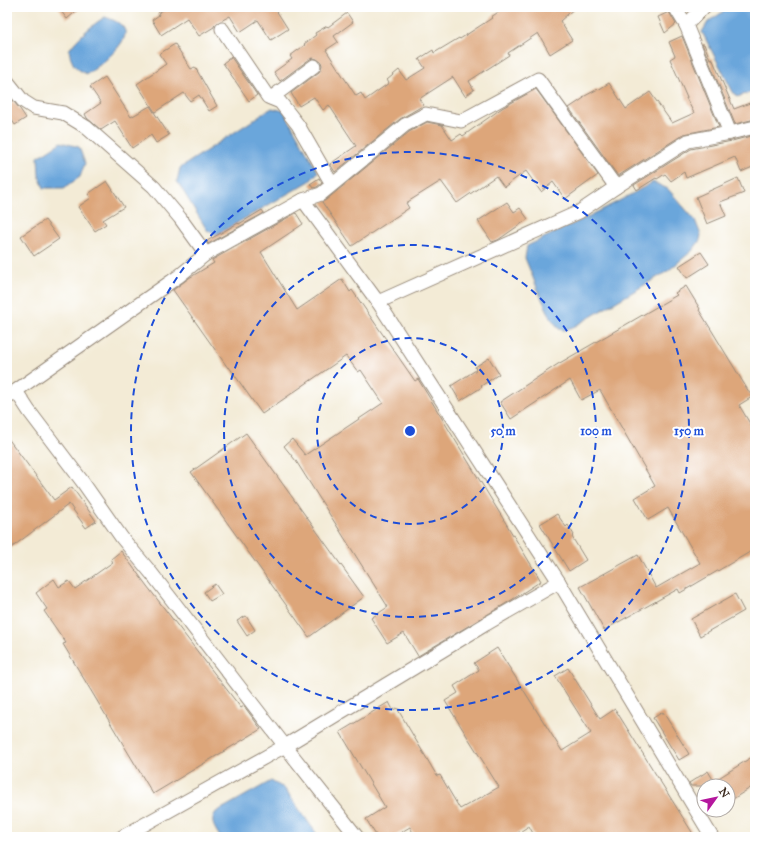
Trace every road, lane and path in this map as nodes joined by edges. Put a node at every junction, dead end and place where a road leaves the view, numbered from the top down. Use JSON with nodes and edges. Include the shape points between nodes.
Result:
{"nodes":[{"id":1,"x":675,"y":7,"type":"edge"},
{"id":2,"x":704,"y":7,"type":"edge"},
{"id":3,"x":686,"y":25,"type":"junction"},
{"id":4,"x":222,"y":29,"type":"dead end"},
{"id":5,"x":314,"y":66,"type":"dead end"},
{"id":6,"x":7,"y":81,"type":"edge"},
{"id":7,"x":271,"y":98,"type":"junction"},
{"id":8,"x":755,"y":126,"type":"edge"},
{"id":9,"x":730,"y":133,"type":"junction"},
{"id":10,"x":332,"y":184,"type":"junction"},
{"id":11,"x":616,"y":187,"type":"junction"},
{"id":12,"x":303,"y":200,"type":"junction"},
{"id":13,"x":206,"y":254,"type":"junction"},
{"id":14,"x":378,"y":302,"type":"junction"},
{"id":15,"x":11,"y":394,"type":"edge"},
{"id":16,"x":559,"y":582,"type":"junction"},
{"id":17,"x":285,"y":746,"type":"junction"},
{"id":18,"x":122,"y":837,"type":"edge"},
{"id":19,"x":357,"y":837,"type":"edge"},
{"id":20,"x":712,"y":837,"type":"edge"}],
"edges":[{"from":1,"to":3,"type":"street"},
{"from":2,"to":3,"type":"street"},
{"from":3,"to":9,"type":"street"},
{"from":4,"to":7,"type":"street"},
{"from":5,"to":7,"type":"street"},
{"from":6,"to":13,"type":"street","via":[[23,101],[34,108],[63,113],[86,127],[154,187]]},
{"from":7,"to":10,"type":"street","via":[[280,102],[298,125]]},
{"from":8,"to":9,"type":"street"},
{"from":9,"to":11,"type":"street","via":[[688,141]]},
{"from":10,"to":11,"type":"street","via":[[405,125],[426,114],[461,121],[538,78]]},
{"from":10,"to":12,"type":"street","via":[[321,194]]},
{"from":11,"to":14,"type":"street","via":[[580,212]]},
{"from":12,"to":13,"type":"street"},
{"from":12,"to":14,"type":"street"},
{"from":13,"to":15,"type":"street","via":[[179,276]]},
{"from":14,"to":16,"type":"street"},
{"from":15,"to":17,"type":"street","via":[[29,411],[122,538]]},
{"from":16,"to":17,"type":"street"},
{"from":16,"to":20,"type":"street"},
{"from":17,"to":18,"type":"street"},
{"from":17,"to":19,"type":"street"}]}
